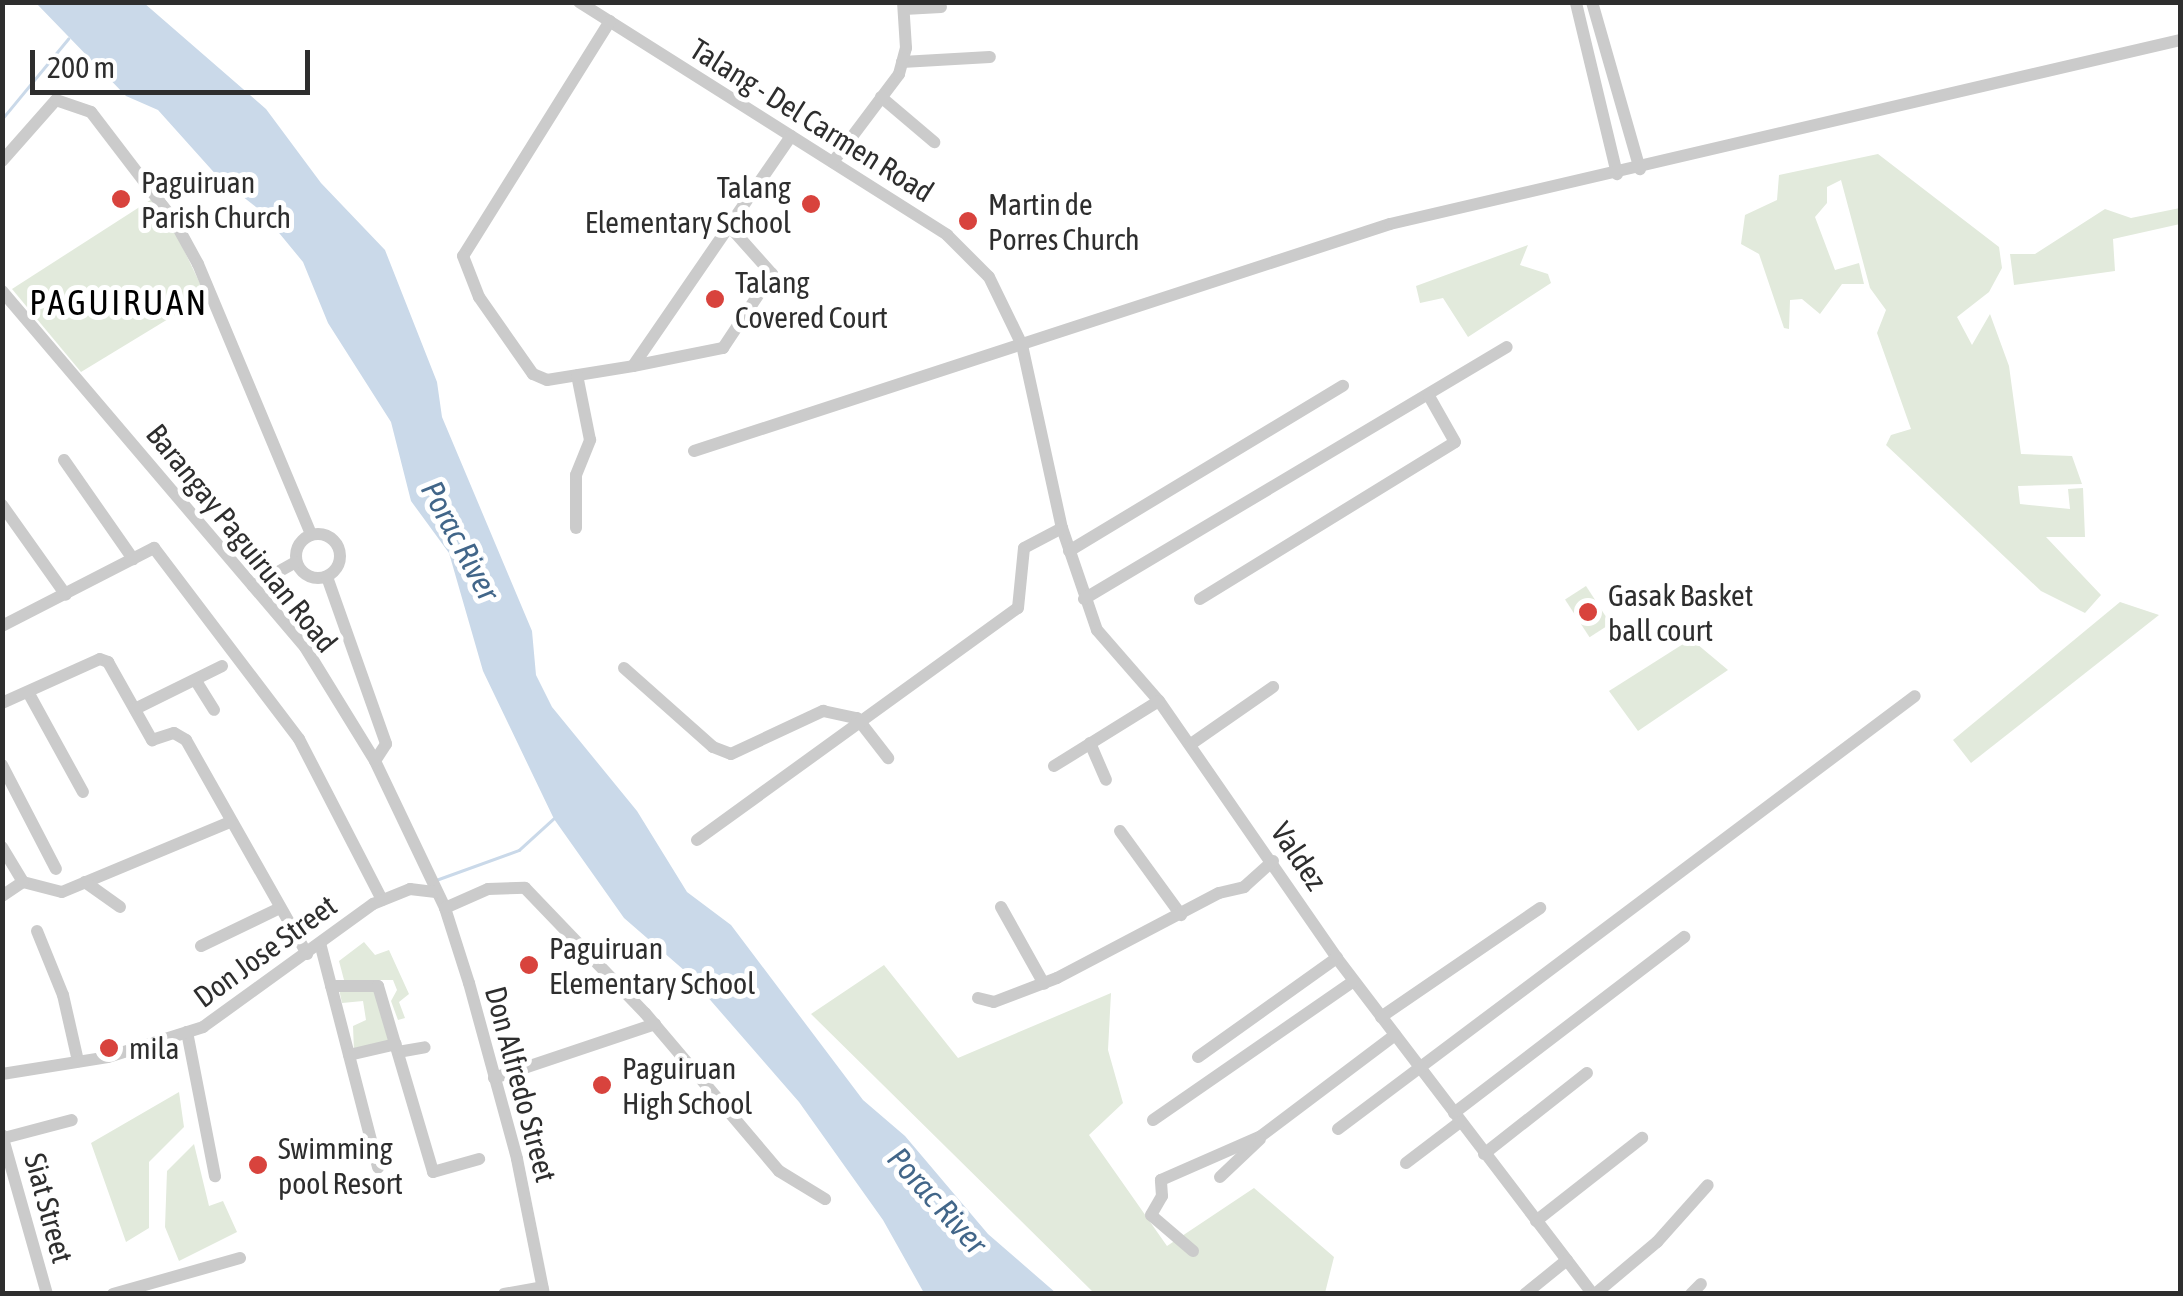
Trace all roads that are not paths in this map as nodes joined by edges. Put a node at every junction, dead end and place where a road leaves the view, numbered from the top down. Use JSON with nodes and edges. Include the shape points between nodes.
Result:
{"nodes":[{"id":1,"x":580,"y":2,"type":"edge"},
{"id":2,"x":1592,"y":2,"type":"edge"},
{"id":3,"x":1576,"y":3,"type":"edge"},
{"id":4,"x":904,"y":6,"type":"edge"},
{"id":5,"x":942,"y":7,"type":"dead end"},
{"id":6,"x":610,"y":22,"type":"junction"},
{"id":7,"x":2180,"y":40,"type":"edge"},
{"id":8,"x":990,"y":58,"type":"dead end"},
{"id":9,"x":902,"y":62,"type":"junction"},
{"id":10,"x":881,"y":97,"type":"junction"},
{"id":11,"x":791,"y":136,"type":"junction"},
{"id":12,"x":934,"y":142,"type":"dead end"},
{"id":13,"x":2,"y":162,"type":"edge"},
{"id":14,"x":832,"y":162,"type":"junction"},
{"id":15,"x":1640,"y":169,"type":"junction"},
{"id":16,"x":1617,"y":174,"type":"junction"},
{"id":17,"x":731,"y":228,"type":"junction"},
{"id":18,"x":2,"y":291,"type":"edge"},
{"id":19,"x":1022,"y":345,"type":"junction"},
{"id":20,"x":1507,"y":348,"type":"dead end"},
{"id":21,"x":633,"y":366,"type":"junction"},
{"id":22,"x":576,"y":375,"type":"junction"},
{"id":23,"x":1344,"y":386,"type":"dead end"},
{"id":24,"x":1429,"y":396,"type":"junction"},
{"id":25,"x":1038,"y":412,"type":"joint"},
{"id":26,"x":694,"y":451,"type":"dead end"},
{"id":27,"x":64,"y":460,"type":"dead end"},
{"id":28,"x":2,"y":505,"type":"edge"},
{"id":29,"x":576,"y":528,"type":"dead end"},
{"id":30,"x":1062,"y":528,"type":"junction"},
{"id":31,"x":311,"y":534,"type":"junction"},
{"id":32,"x":1069,"y":551,"type":"junction"},
{"id":33,"x":134,"y":559,"type":"junction"},
{"id":34,"x":296,"y":562,"type":"junction"},
{"id":35,"x":326,"y":577,"type":"junction"},
{"id":36,"x":253,"y":586,"type":"junction"},
{"id":37,"x":66,"y":594,"type":"junction"},
{"id":38,"x":1200,"y":599,"type":"dead end"},
{"id":39,"x":1084,"y":600,"type":"junction"},
{"id":40,"x":2,"y":626,"type":"edge"},
{"id":41,"x":222,"y":666,"type":"dead end"},
{"id":42,"x":624,"y":668,"type":"dead end"},
{"id":43,"x":196,"y":680,"type":"junction"},
{"id":44,"x":1273,"y":686,"type":"dead end"},
{"id":45,"x":28,"y":692,"type":"junction"},
{"id":46,"x":1916,"y":696,"type":"dead end"},
{"id":47,"x":1159,"y":701,"type":"junction"},
{"id":48,"x":2,"y":703,"type":"edge"},
{"id":49,"x":135,"y":709,"type":"junction"},
{"id":50,"x":214,"y":710,"type":"dead end"},
{"id":51,"x":857,"y":718,"type":"junction"},
{"id":52,"x":1090,"y":743,"type":"junction"},
{"id":53,"x":1191,"y":744,"type":"junction"},
{"id":54,"x":888,"y":758,"type":"dead end"},
{"id":55,"x":375,"y":762,"type":"junction"},
{"id":56,"x":2,"y":765,"type":"edge"},
{"id":57,"x":1054,"y":766,"type":"dead end"},
{"id":58,"x":1106,"y":780,"type":"dead end"},
{"id":59,"x":83,"y":792,"type":"dead end"},
{"id":60,"x":230,"y":822,"type":"junction"},
{"id":61,"x":1120,"y":831,"type":"dead end"},
{"id":62,"x":696,"y":840,"type":"dead end"},
{"id":63,"x":2,"y":847,"type":"edge"},
{"id":64,"x":1273,"y":861,"type":"junction"},
{"id":65,"x":56,"y":869,"type":"dead end"},
{"id":66,"x":24,"y":882,"type":"junction"},
{"id":67,"x":86,"y":882,"type":"junction"},
{"id":68,"x":436,"y":892,"type":"junction"},
{"id":69,"x":2,"y":896,"type":"edge"},
{"id":70,"x":382,"y":900,"type":"junction"},
{"id":71,"x":120,"y":907,"type":"dead end"},
{"id":72,"x":1000,"y":907,"type":"dead end"},
{"id":73,"x":445,"y":908,"type":"junction"},
{"id":74,"x":1540,"y":908,"type":"dead end"},
{"id":75,"x":278,"y":909,"type":"junction"},
{"id":76,"x":1181,"y":915,"type":"junction"},
{"id":77,"x":37,"y":931,"type":"dead end"},
{"id":78,"x":1684,"y":938,"type":"dead end"},
{"id":79,"x":320,"y":943,"type":"junction"},
{"id":80,"x":201,"y":946,"type":"dead end"},
{"id":81,"x":307,"y":954,"type":"junction"},
{"id":82,"x":1337,"y":958,"type":"junction"},
{"id":83,"x":1354,"y":980,"type":"junction"},
{"id":84,"x":1044,"y":984,"type":"junction"},
{"id":85,"x":331,"y":986,"type":"junction"},
{"id":86,"x":978,"y":998,"type":"dead end"},
{"id":87,"x":1380,"y":1017,"type":"junction"},
{"id":88,"x":655,"y":1024,"type":"junction"},
{"id":89,"x":187,"y":1032,"type":"junction"},
{"id":90,"x":1395,"y":1036,"type":"junction"},
{"id":91,"x":425,"y":1047,"type":"dead end"},
{"id":92,"x":397,"y":1048,"type":"junction"},
{"id":93,"x":349,"y":1055,"type":"junction"},
{"id":94,"x":1198,"y":1057,"type":"dead end"},
{"id":95,"x":78,"y":1061,"type":"junction"},
{"id":96,"x":1421,"y":1070,"type":"junction"},
{"id":97,"x":1587,"y":1073,"type":"dead end"},
{"id":98,"x":2,"y":1074,"type":"edge"},
{"id":99,"x":494,"y":1078,"type":"junction"},
{"id":100,"x":1457,"y":1118,"type":"junction"},
{"id":101,"x":72,"y":1120,"type":"dead end"},
{"id":102,"x":1153,"y":1120,"type":"dead end"},
{"id":103,"x":1338,"y":1129,"type":"dead end"},
{"id":104,"x":3,"y":1136,"type":"edge"},
{"id":105,"x":1261,"y":1136,"type":"junction"},
{"id":106,"x":1642,"y":1138,"type":"dead end"},
{"id":107,"x":1484,"y":1154,"type":"junction"},
{"id":108,"x":479,"y":1158,"type":"dead end"},
{"id":109,"x":1406,"y":1163,"type":"dead end"},
{"id":110,"x":378,"y":1168,"type":"dead end"},
{"id":111,"x":215,"y":1176,"type":"dead end"},
{"id":112,"x":1220,"y":1177,"type":"dead end"},
{"id":113,"x":1708,"y":1185,"type":"dead end"},
{"id":114,"x":825,"y":1199,"type":"dead end"},
{"id":115,"x":1536,"y":1221,"type":"junction"},
{"id":116,"x":1193,"y":1251,"type":"dead end"},
{"id":117,"x":240,"y":1258,"type":"dead end"},
{"id":118,"x":1567,"y":1260,"type":"junction"},
{"id":119,"x":544,"y":1290,"type":"edge"},
{"id":120,"x":46,"y":1294,"type":"edge"},
{"id":121,"x":114,"y":1294,"type":"edge"},
{"id":122,"x":504,"y":1294,"type":"edge"},
{"id":123,"x":1525,"y":1294,"type":"edge"},
{"id":124,"x":1594,"y":1294,"type":"edge"}],
"edges":[{"from":1,"to":6,"type":"street","name":"Talang - Del Carmen Road"},
{"from":2,"to":15,"type":"street"},
{"from":3,"to":16,"type":"street"},
{"from":4,"to":5,"type":"street"},
{"from":4,"to":9,"type":"street"},
{"from":6,"to":11,"type":"street","name":"Talang - Del Carmen Road"},
{"from":6,"to":22,"type":"street","via":[[463,256],[479,297],[533,374],[547,380]]},
{"from":7,"to":15,"type":"street"},
{"from":8,"to":9,"type":"street"},
{"from":9,"to":10,"type":"street"},
{"from":10,"to":12,"type":"street"},
{"from":10,"to":14,"type":"street"},
{"from":11,"to":14,"type":"street","name":"Talang - Del Carmen Road"},
{"from":11,"to":17,"type":"street"},
{"from":13,"to":31,"type":"street","via":[[56,100],[90,112],[175,222],[198,264]]},
{"from":14,"to":19,"type":"street","name":"Talang - Del Carmen Road","via":[[947,234],[990,277]]},
{"from":15,"to":16,"type":"street"},
{"from":16,"to":19,"type":"street","via":[[1284,254]]},
{"from":17,"to":21,"type":"street"},
{"from":17,"to":21,"type":"street","via":[[772,274],[723,348]]},
{"from":18,"to":36,"type":"street","name":"Barangay Paguiruan Road"},
{"from":19,"to":25,"type":"street","name":"Talang - Del Carmen Road"},
{"from":19,"to":26,"type":"street"},
{"from":20,"to":24,"type":"street"},
{"from":21,"to":22,"type":"street"},
{"from":22,"to":29,"type":"street","via":[[590,440],[576,475]]},
{"from":23,"to":32,"type":"street"},
{"from":24,"to":38,"type":"street","via":[[1454,442]]},
{"from":24,"to":39,"type":"street"},
{"from":25,"to":30,"type":"street","name":"Valdez"},
{"from":27,"to":33,"type":"street"},
{"from":28,"to":37,"type":"street"},
{"from":30,"to":32,"type":"street","name":"Valdez"},
{"from":30,"to":51,"type":"street","via":[[1024,548],[1018,608]]},
{"from":31,"to":34,"type":"street","via":[[298,545]]},
{"from":31,"to":35,"type":"street","via":[[328,535],[340,548],[340,566]]},
{"from":32,"to":39,"type":"street","name":"Valdez"},
{"from":33,"to":37,"type":"street"},
{"from":33,"to":70,"type":"street","via":[[154,548],[268,695],[299,739]]},
{"from":34,"to":35,"type":"street","via":[[308,576]]},
{"from":34,"to":36,"type":"street"},
{"from":35,"to":55,"type":"street","via":[[386,744]]},
{"from":36,"to":55,"type":"street","name":"Barangay Paguiruan Road","via":[[304,647]]},
{"from":37,"to":40,"type":"street"},
{"from":39,"to":47,"type":"street","name":"Valdez","via":[[1107,644]]},
{"from":41,"to":43,"type":"street"},
{"from":42,"to":51,"type":"street","via":[[713,747],[731,754],[823,712]]},
{"from":43,"to":49,"type":"street"},
{"from":43,"to":50,"type":"street"},
{"from":44,"to":53,"type":"street"},
{"from":45,"to":48,"type":"street"},
{"from":45,"to":49,"type":"street","via":[[100,659],[112,667]]},
{"from":45,"to":59,"type":"street"},
{"from":46,"to":96,"type":"street"},
{"from":47,"to":52,"type":"street"},
{"from":47,"to":53,"type":"street","name":"Valdez"},
{"from":49,"to":60,"type":"street","via":[[152,740],[174,733],[186,740]]},
{"from":51,"to":54,"type":"street"},
{"from":51,"to":62,"type":"street"},
{"from":52,"to":57,"type":"street"},
{"from":52,"to":58,"type":"street"},
{"from":53,"to":64,"type":"street","name":"Valdez"},
{"from":55,"to":68,"type":"street","name":"Barangay Paguiruan Road"},
{"from":56,"to":65,"type":"street"},
{"from":60,"to":67,"type":"street"},
{"from":60,"to":75,"type":"street"},
{"from":61,"to":76,"type":"street"},
{"from":63,"to":66,"type":"street"},
{"from":64,"to":76,"type":"street","via":[[1244,887]]},
{"from":64,"to":82,"type":"street","name":"Valdez"},
{"from":66,"to":67,"type":"street","via":[[62,892]]},
{"from":66,"to":69,"type":"street"},
{"from":67,"to":71,"type":"street"},
{"from":68,"to":70,"type":"street","name":"Don Jose Street","via":[[410,889]]},
{"from":68,"to":73,"type":"street","name":"Don Alfredo Street"},
{"from":70,"to":79,"type":"street","name":"Don Jose Street"},
{"from":72,"to":84,"type":"street"},
{"from":73,"to":88,"type":"street","via":[[488,889],[525,888]]},
{"from":73,"to":99,"type":"street","name":"Don Alfredo Street"},
{"from":74,"to":87,"type":"street"},
{"from":75,"to":80,"type":"street"},
{"from":75,"to":81,"type":"street"},
{"from":76,"to":84,"type":"street"},
{"from":77,"to":95,"type":"street","via":[[63,995]]},
{"from":78,"to":100,"type":"street"},
{"from":79,"to":81,"type":"street","name":"Don Jose Street"},
{"from":79,"to":85,"type":"street"},
{"from":81,"to":89,"type":"street","name":"Don Jose Street","via":[[225,1016]]},
{"from":82,"to":83,"type":"street","name":"Valdez"},
{"from":82,"to":94,"type":"street"},
{"from":83,"to":87,"type":"street","name":"Valdez"},
{"from":83,"to":102,"type":"street"},
{"from":84,"to":86,"type":"street","via":[[994,1002]]},
{"from":85,"to":92,"type":"street","via":[[378,986]]},
{"from":85,"to":93,"type":"street"},
{"from":87,"to":90,"type":"street","name":"Valdez"},
{"from":88,"to":99,"type":"street"},
{"from":88,"to":114,"type":"street","via":[[779,1171]]},
{"from":89,"to":95,"type":"street","name":"Don Jose Street"},
{"from":89,"to":111,"type":"street"},
{"from":90,"to":96,"type":"street","name":"Valdez"},
{"from":90,"to":105,"type":"street"},
{"from":91,"to":92,"type":"street"},
{"from":92,"to":93,"type":"street"},
{"from":92,"to":108,"type":"street","via":[[434,1172]]},
{"from":93,"to":110,"type":"street"},
{"from":95,"to":98,"type":"street","name":"Don Jose Street"},
{"from":96,"to":100,"type":"street","name":"Valdez"},
{"from":96,"to":103,"type":"street"},
{"from":97,"to":107,"type":"street"},
{"from":99,"to":119,"type":"street","name":"Don Alfredo Street"},
{"from":100,"to":107,"type":"street","name":"Valdez"},
{"from":100,"to":109,"type":"street"},
{"from":101,"to":104,"type":"street"},
{"from":104,"to":120,"type":"street","name":"Siat Street"},
{"from":105,"to":112,"type":"street"},
{"from":105,"to":116,"type":"street","via":[[1159,1183],[1162,1196],[1152,1215]]},
{"from":106,"to":115,"type":"street"},
{"from":107,"to":115,"type":"street","name":"Valdez"},
{"from":113,"to":124,"type":"street","via":[[1657,1242]]},
{"from":115,"to":118,"type":"street","name":"Valdez"},
{"from":117,"to":121,"type":"street"},
{"from":118,"to":123,"type":"street"},
{"from":118,"to":124,"type":"street","name":"Valdez"},
{"from":119,"to":122,"type":"street"}]}
